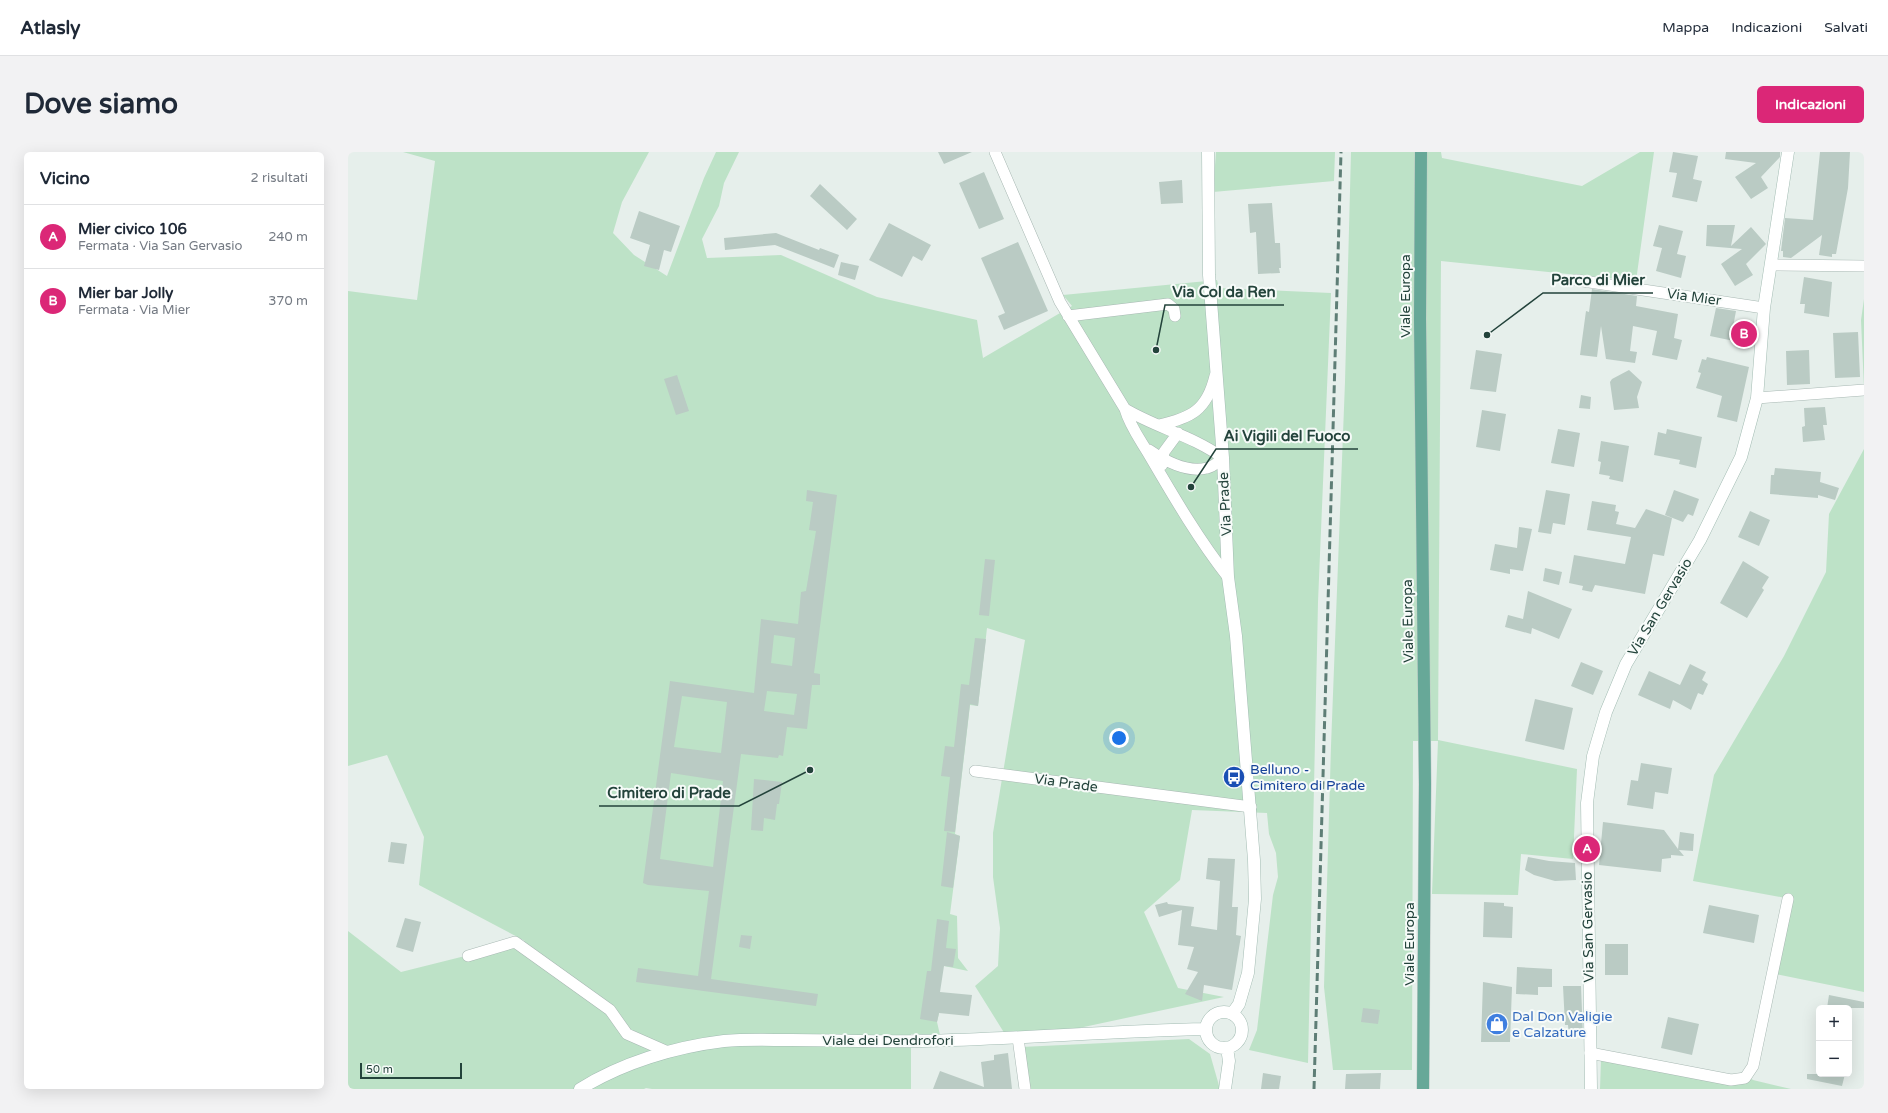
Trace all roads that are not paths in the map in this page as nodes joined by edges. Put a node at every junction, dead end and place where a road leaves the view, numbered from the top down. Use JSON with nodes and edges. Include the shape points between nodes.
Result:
{"nodes":[{"id":1,"x":995,"y":152,"type":"edge"},
{"id":2,"x":1208,"y":152,"type":"edge"},
{"id":3,"x":1421,"y":152,"type":"edge"},
{"id":4,"x":1788,"y":152,"type":"edge"},
{"id":5,"x":1771,"y":265,"type":"junction"},
{"id":6,"x":1864,"y":266,"type":"edge"},
{"id":7,"x":1576,"y":280,"type":"dead end"},
{"id":8,"x":1764,"y":308,"type":"junction"},
{"id":9,"x":1068,"y":316,"type":"junction"},
{"id":10,"x":1175,"y":316,"type":"dead end"},
{"id":11,"x":1216,"y":374,"type":"junction"},
{"id":12,"x":1864,"y":390,"type":"edge"},
{"id":13,"x":1757,"y":398,"type":"junction"},
{"id":14,"x":1125,"y":409,"type":"junction"},
{"id":15,"x":1159,"y":425,"type":"junction"},
{"id":16,"x":1178,"y":433,"type":"junction"},
{"id":17,"x":1146,"y":448,"type":"junction"},
{"id":18,"x":1223,"y":458,"type":"junction"},
{"id":19,"x":1163,"y":460,"type":"junction"},
{"id":20,"x":1162,"y":476,"type":"junction"},
{"id":21,"x":1228,"y":577,"type":"junction"},
{"id":22,"x":975,"y":771,"type":"dead end"},
{"id":23,"x":1251,"y":808,"type":"junction"},
{"id":24,"x":1788,"y":899,"type":"dead end"},
{"id":25,"x":468,"y":956,"type":"dead end"},
{"id":26,"x":1232,"y":1014,"type":"junction"},
{"id":27,"x":1206,"y":1029,"type":"junction"},
{"id":28,"x":1018,"y":1038,"type":"junction"},
{"id":29,"x":1227,"y":1048,"type":"junction"},
{"id":30,"x":668,"y":1052,"type":"junction"},
{"id":31,"x":1590,"y":1053,"type":"junction"},
{"id":32,"x":580,"y":1089,"type":"edge"},
{"id":33,"x":1025,"y":1089,"type":"edge"},
{"id":34,"x":1225,"y":1089,"type":"edge"},
{"id":35,"x":1423,"y":1089,"type":"edge"},
{"id":36,"x":1592,"y":1089,"type":"edge"}],
"edges":[{"from":1,"to":9,"type":"street"},
{"from":2,"to":11,"type":"main road","name":"Via Prade","via":[[1209,274]]},
{"from":3,"to":35,"type":"main road","name":"Viale Europa","via":[[1420,319],[1425,784]]},
{"from":4,"to":5,"type":"main road"},
{"from":5,"to":6,"type":"street"},
{"from":5,"to":8,"type":"main road"},
{"from":7,"to":8,"type":"street","name":"Via Mier"},
{"from":8,"to":13,"type":"main road"},
{"from":9,"to":10,"type":"street","via":[[1168,304],[1174,309]]},
{"from":9,"to":14,"type":"street"},
{"from":11,"to":15,"type":"street","via":[[1211,391],[1196,411],[1179,421]]},
{"from":11,"to":18,"type":"main road","name":"Via Prade"},
{"from":12,"to":13,"type":"street"},
{"from":13,"to":31,"type":"main road","name":"Via San Gervasio","via":[[1741,457],[1700,540],[1626,664],[1606,712],[1594,756],[1587,803]]},
{"from":14,"to":15,"type":"street"},
{"from":14,"to":17,"type":"street","via":[[1128,421]]},
{"from":15,"to":16,"type":"street"},
{"from":16,"to":18,"type":"street"},
{"from":16,"to":19,"type":"street","via":[[1164,452]]},
{"from":17,"to":19,"type":"street"},
{"from":17,"to":20,"type":"street"},
{"from":18,"to":19,"type":"street","via":[[1213,465],[1202,468],[1186,467]]},
{"from":18,"to":21,"type":"main road","name":"Via Prade"},
{"from":19,"to":20,"type":"street"},
{"from":20,"to":21,"type":"street","via":[[1208,551]]},
{"from":21,"to":23,"type":"main road","name":"Via Prade","via":[[1236,636]]},
{"from":22,"to":23,"type":"street","name":"Via Prade"},
{"from":23,"to":26,"type":"main road","name":"Via Prade","via":[[1255,899],[1252,937],[1244,988],[1239,1004]]},
{"from":24,"to":31,"type":"street","via":[[1753,1066],[1745,1078],[1731,1080]]},
{"from":25,"to":30,"type":"street","via":[[515,942],[610,1010],[627,1034]]},
{"from":26,"to":27,"type":"main road","via":[[1218,1013],[1208,1022]]},
{"from":26,"to":29,"type":"main road","via":[[1240,1022],[1242,1033],[1237,1043]]},
{"from":27,"to":28,"type":"main road","name":"Viale dei Dendrofori","via":[[1154,1029]]},
{"from":27,"to":29,"type":"main road","via":[[1207,1037],[1212,1044],[1219,1048]]},
{"from":28,"to":30,"type":"main road","name":"Viale dei Dendrofori","via":[[921,1041],[724,1041]]},
{"from":28,"to":33,"type":"street"},
{"from":29,"to":34,"type":"main road"},
{"from":30,"to":32,"type":"main road","name":"Viale dei Dendrofori","via":[[611,1073]]},
{"from":31,"to":36,"type":"main road","name":"Via San Gervasio"}]}
